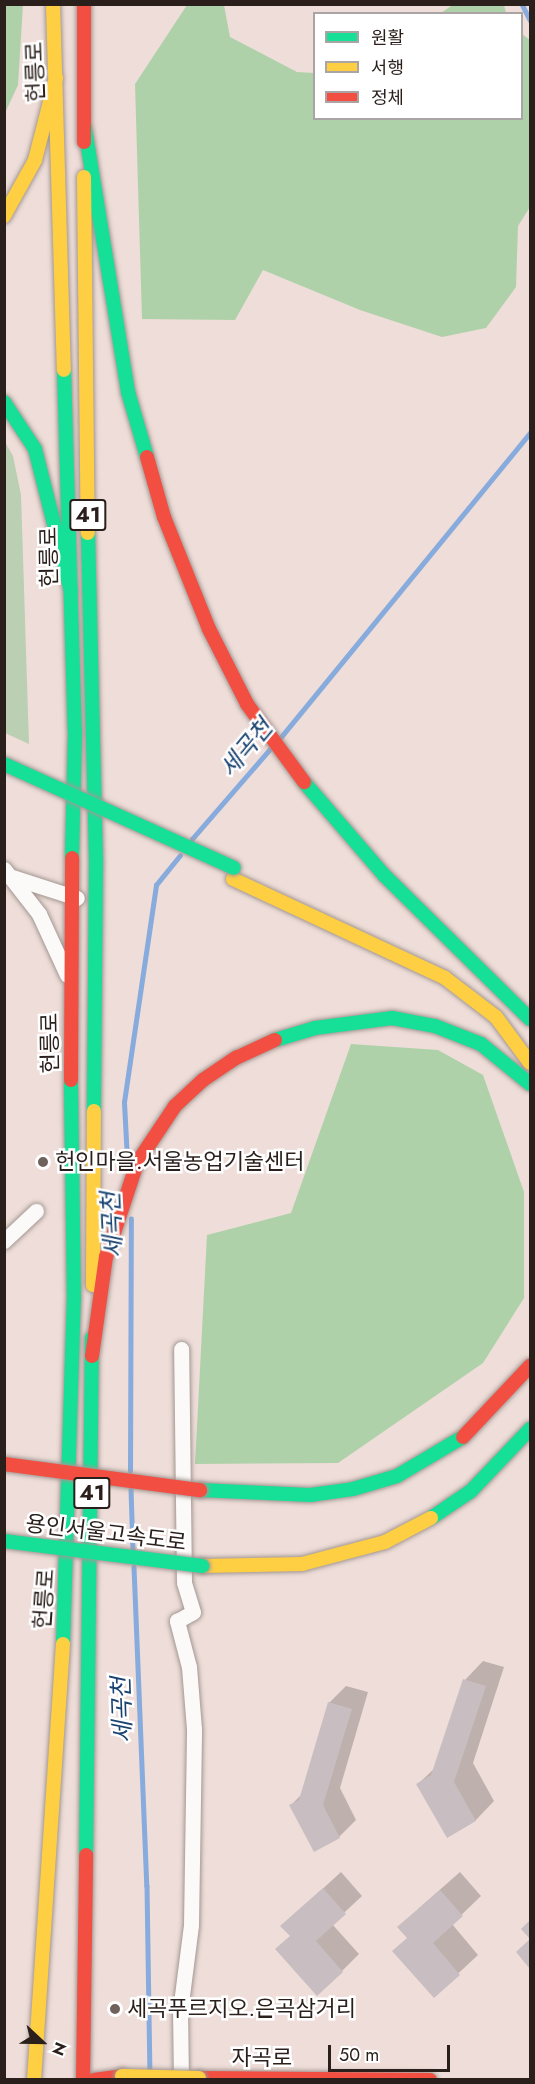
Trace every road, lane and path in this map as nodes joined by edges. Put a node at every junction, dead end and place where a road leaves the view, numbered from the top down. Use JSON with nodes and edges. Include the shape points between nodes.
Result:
{"nodes":[{"id":1,"x":53,"y":4,"type":"edge"},
{"id":2,"x":84,"y":4,"type":"edge"},
{"id":3,"x":56,"y":78,"type":"junction"},
{"id":4,"x":84,"y":123,"type":"junction"},
{"id":5,"x":4,"y":216,"type":"edge"},
{"id":6,"x":4,"y":402,"type":"edge"},
{"id":7,"x":70,"y":591,"type":"junction"},
{"id":8,"x":4,"y":764,"type":"edge"},
{"id":9,"x":4,"y":777,"type":"edge"},
{"id":10,"x":8,"y":873,"type":"edge"},
{"id":11,"x":233,"y":873,"type":"junction"},
{"id":12,"x":72,"y":896,"type":"junction"},
{"id":13,"x":95,"y":906,"type":"junction"},
{"id":14,"x":70,"y":983,"type":"junction"},
{"id":15,"x":531,"y":1019,"type":"edge"},
{"id":16,"x":531,"y":1033,"type":"edge"},
{"id":17,"x":531,"y":1063,"type":"edge"},
{"id":18,"x":531,"y":1084,"type":"edge"},
{"id":19,"x":36,"y":1211,"type":"dead end"},
{"id":20,"x":4,"y":1241,"type":"edge"},
{"id":21,"x":182,"y":1349,"type":"dead end"},
{"id":22,"x":92,"y":1356,"type":"junction"},
{"id":23,"x":531,"y":1366,"type":"edge"},
{"id":24,"x":531,"y":1429,"type":"edge"},
{"id":25,"x":4,"y":1464,"type":"edge"},
{"id":26,"x":4,"y":1541,"type":"edge"},
{"id":27,"x":199,"y":2078,"type":"edge"},
{"id":28,"x":34,"y":2079,"type":"edge"},
{"id":29,"x":83,"y":2079,"type":"edge"},
{"id":30,"x":94,"y":2079,"type":"edge"},
{"id":31,"x":181,"y":2079,"type":"edge"},
{"id":32,"x":430,"y":2079,"type":"edge"}],
"edges":[{"from":1,"to":3,"type":"main road","name":"헌릉로","number":"41"},
{"from":2,"to":4,"type":"main road","name":"헌릉로","number":"41"},
{"from":3,"to":5,"type":"main road","via":[[41,144],[29,175]]},
{"from":3,"to":7,"type":"main road","name":"헌릉로","number":"41"},
{"from":4,"to":13,"type":"main road","name":"헌릉로","number":"41"},
{"from":4,"to":15,"type":"main road","via":[[128,392],[146,461],[184,573],[247,704],[307,786],[384,875]]},
{"from":6,"to":7,"type":"main road","via":[[27,430],[35,449]]},
{"from":7,"to":12,"type":"main road","name":"헌릉로","number":"41","via":[[75,730]]},
{"from":8,"to":11,"type":"main road","bridge":true},
{"from":9,"to":11,"type":"main road"},
{"from":10,"to":12,"type":"street"},
{"from":10,"to":14,"type":"street","via":[[39,914]]},
{"from":11,"to":16,"type":"main road","via":[[459,972]]},
{"from":11,"to":17,"type":"main road","via":[[446,978],[496,1017]]},
{"from":12,"to":13,"type":"street"},
{"from":12,"to":14,"type":"main road","name":"헌릉로","number":"41"},
{"from":13,"to":22,"type":"main road","name":"헌릉로","number":"41"},
{"from":14,"to":28,"type":"main road","name":"헌릉로","number":"41","via":[[74,1300],[67,1592]]},
{"from":18,"to":22,"type":"main road","via":[[501,1057],[468,1038],[423,1023],[374,1018],[315,1028],[268,1042],[220,1068],[175,1106],[145,1148],[124,1196],[105,1265]]},
{"from":19,"to":20,"type":"street"},
{"from":21,"to":31,"type":"street","via":[[184,1582],[193,1612],[177,1621],[189,1667],[194,1729],[191,1926],[180,2011]]},
{"from":22,"to":29,"type":"main road","name":"헌릉로","number":"41"},
{"from":23,"to":25,"type":"main road","bridge":true,"via":[[472,1431],[428,1461],[397,1476],[353,1489],[310,1495],[201,1490]]},
{"from":24,"to":26,"type":"main road","name":"용인서울고속도로","bridge":true,"via":[[491,1474],[426,1522],[385,1542],[302,1564],[202,1566]]},
{"from":27,"to":30,"type":"main road","name":"자곡로","bridge":true},
{"from":27,"to":32,"type":"main road","name":"자곡로"}]}
